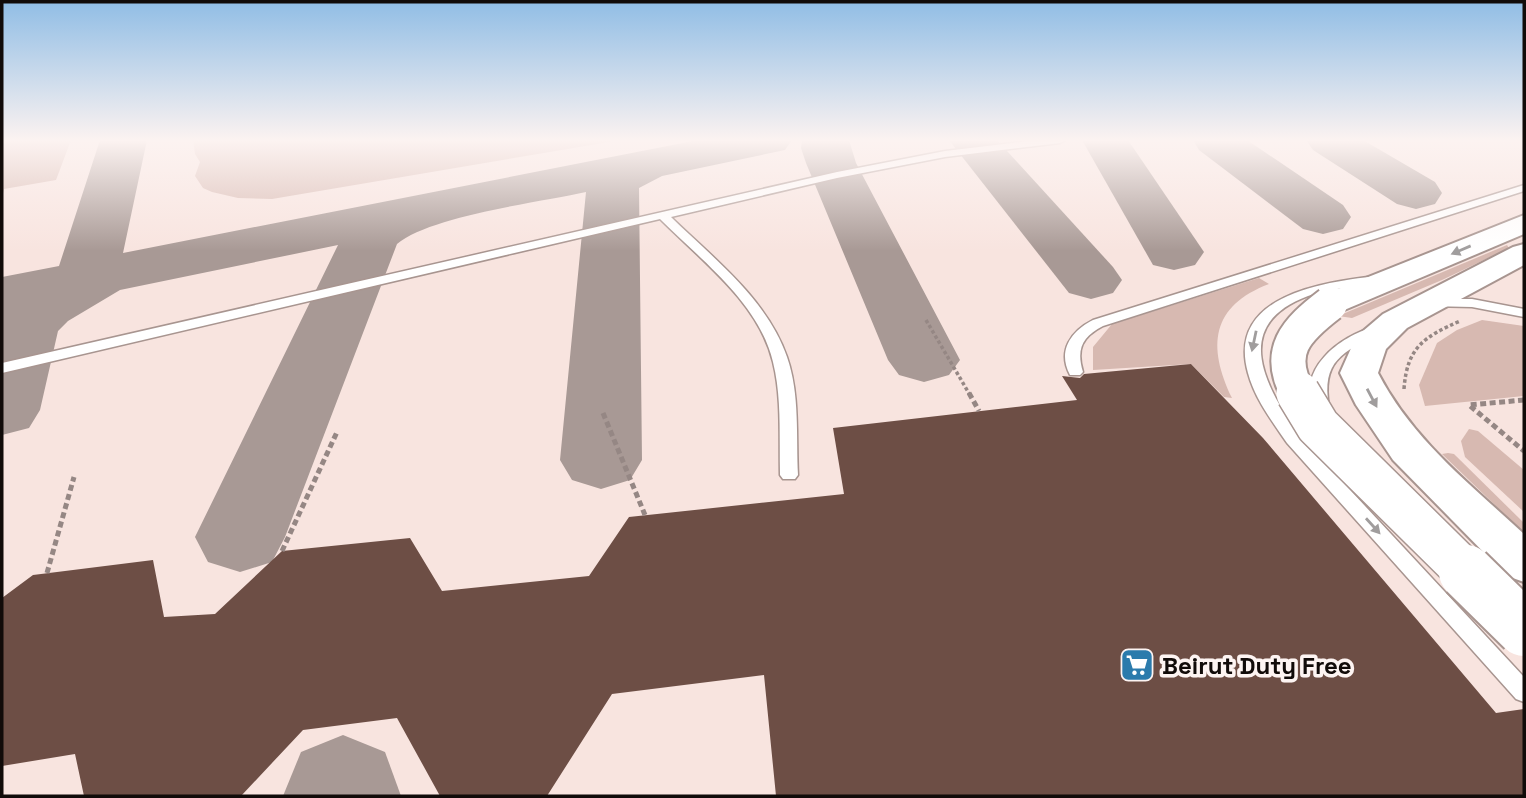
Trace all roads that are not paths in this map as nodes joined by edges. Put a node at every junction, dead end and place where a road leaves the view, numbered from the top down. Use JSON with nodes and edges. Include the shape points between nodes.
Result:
{"nodes":[{"id":1,"x":830,"y":177,"type":"edge"},
{"id":2,"x":1524,"y":188,"type":"edge"},
{"id":3,"x":662,"y":215,"type":"junction"},
{"id":4,"x":1524,"y":224,"type":"edge"},
{"id":5,"x":1524,"y":253,"type":"edge"},
{"id":6,"x":1314,"y":299,"type":"junction"},
{"id":7,"x":1408,"y":313,"type":"junction"},
{"id":8,"x":1524,"y":313,"type":"edge"},
{"id":9,"x":2,"y":368,"type":"edge"},
{"id":10,"x":1075,"y":372,"type":"dead end"},
{"id":11,"x":789,"y":475,"type":"dead end"},
{"id":12,"x":1524,"y":563,"type":"edge"},
{"id":13,"x":1524,"y":630,"type":"edge"},
{"id":14,"x":1524,"y":692,"type":"edge"}],
"edges":[{"from":1,"to":3,"type":"lane"},
{"from":2,"to":10,"type":"lane","via":[[1098,323],[1073,342],[1070,351]]},
{"from":3,"to":9,"type":"lane"},
{"from":3,"to":11,"type":"lane","via":[[753,308],[775,341],[784,380]]},
{"from":4,"to":6,"type":"main road","one_way":true,"via":[[1390,279]]},
{"from":5,"to":7,"type":"main road"},
{"from":6,"to":13,"type":"main road","bridge":true,"via":[[1294,334],[1287,361],[1294,391],[1318,426]]},
{"from":6,"to":14,"type":"lane","one_way":true,"via":[[1273,309],[1256,330],[1251,358],[1262,394],[1293,439]]},
{"from":7,"to":8,"type":"lane","via":[[1472,303]]},
{"from":7,"to":12,"type":"main road","one_way":true,"via":[[1369,345],[1359,373],[1375,405],[1408,450]]},
{"from":7,"to":13,"type":"lane","via":[[1342,347],[1325,364],[1318,388],[1324,412],[1339,439]]}]}
